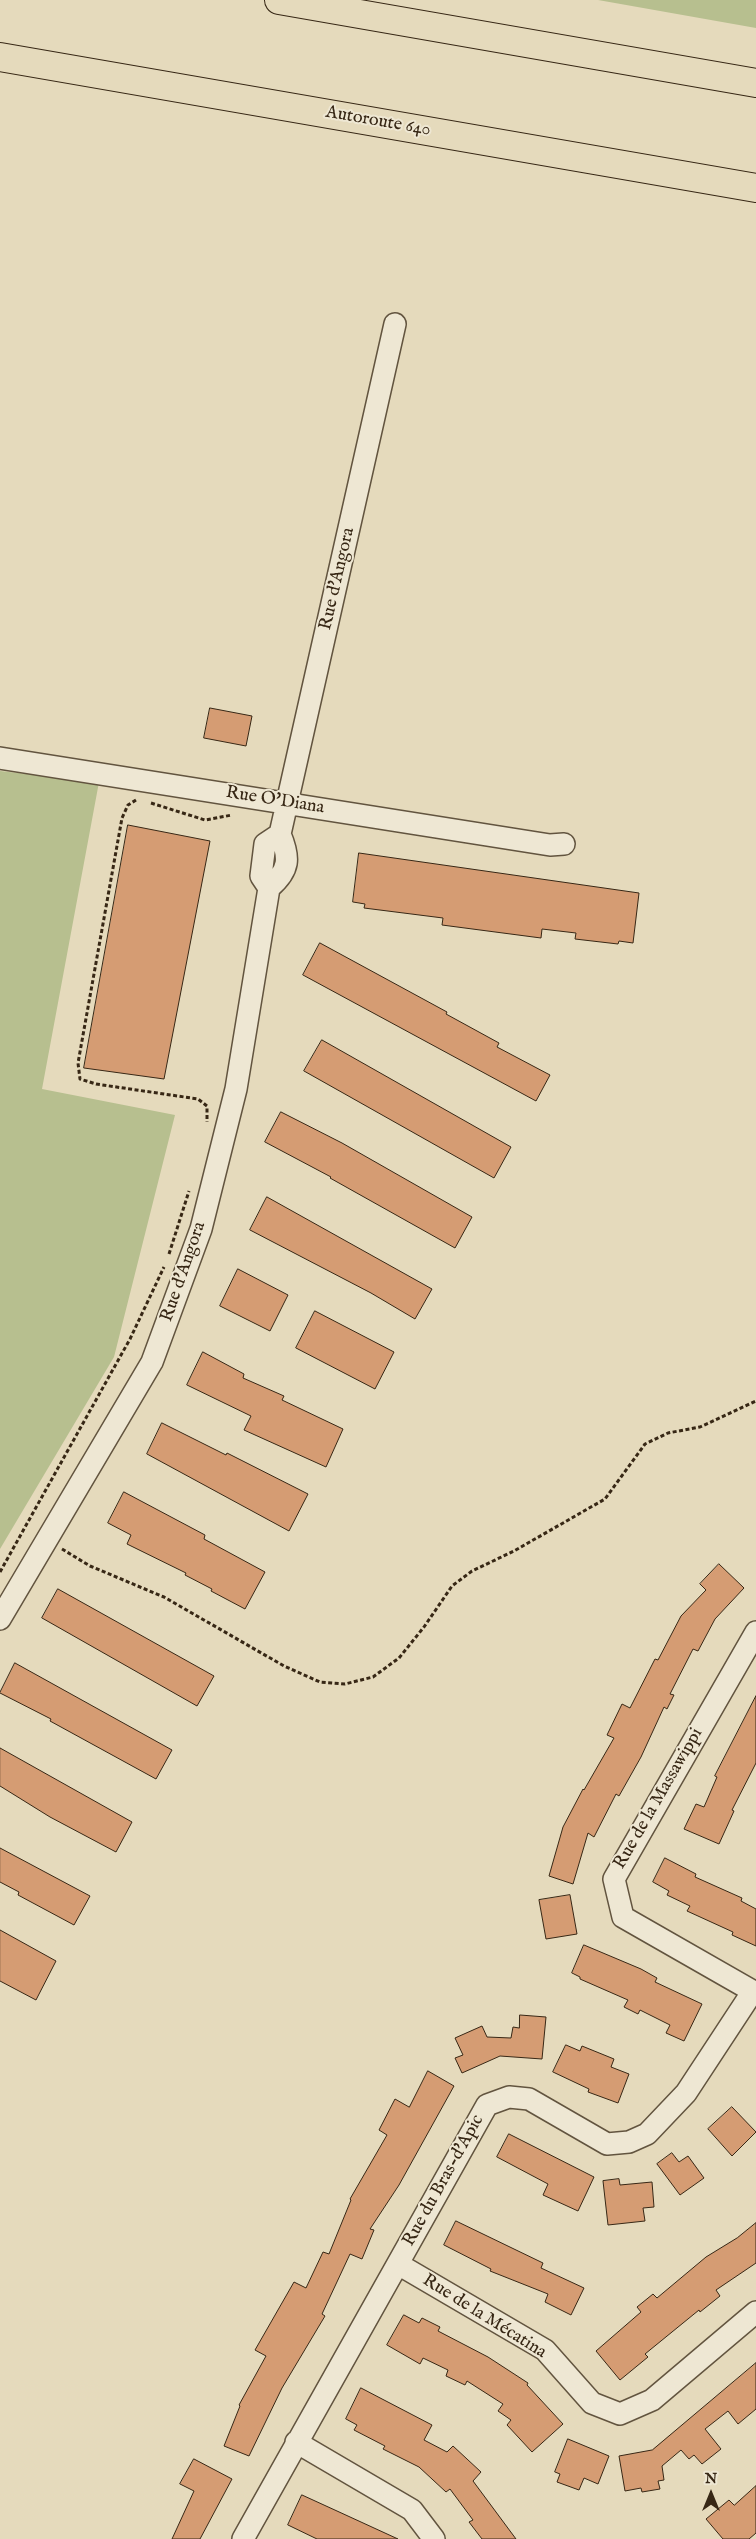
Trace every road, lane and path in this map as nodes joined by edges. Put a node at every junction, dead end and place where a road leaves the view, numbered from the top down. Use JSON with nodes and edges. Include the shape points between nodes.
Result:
{"nodes":[{"id":1,"x":279,"y":0,"type":"edge"},
{"id":2,"x":0,"y":57,"type":"edge"},
{"id":3,"x":756,"y":83,"type":"edge"},
{"id":4,"x":756,"y":188,"type":"edge"},
{"id":5,"x":395,"y":324,"type":"dead end"},
{"id":6,"x":0,"y":758,"type":"edge"},
{"id":7,"x":288,"y":803,"type":"junction"},
{"id":8,"x":234,"y":815,"type":"dead end"},
{"id":9,"x":557,"y":845,"type":"dead end"},
{"id":10,"x":206,"y":1125,"type":"dead end"},
{"id":11,"x":189,"y":1189,"type":"dead end"},
{"id":12,"x":756,"y":1401,"type":"edge"},
{"id":13,"x":59,"y":1548,"type":"dead end"},
{"id":14,"x":0,"y":1572,"type":"edge"},
{"id":15,"x":0,"y":1620,"type":"edge"},
{"id":16,"x":756,"y":1632,"type":"edge"},
{"id":17,"x":755,"y":1992,"type":"edge"},
{"id":18,"x":398,"y":2264,"type":"junction"},
{"id":19,"x":756,"y":2312,"type":"edge"},
{"id":20,"x":296,"y":2442,"type":"junction"},
{"id":21,"x":243,"y":2539,"type":"edge"},
{"id":22,"x":434,"y":2539,"type":"edge"}],
"edges":[{"from":1,"to":3,"type":"highway"},
{"from":2,"to":4,"type":"highway","name":"Autoroute 640"},
{"from":5,"to":7,"type":"street","name":"Rue d'Angora"},
{"from":6,"to":7,"type":"street","name":"Rue O'Diana"},
{"from":7,"to":9,"type":"street","name":"Rue O'Diana"},
{"from":7,"to":15,"type":"street","name":"Rue d'Angora","via":[[280,834],[288,852],[283,876],[269,888],[236,1089],[201,1229],[152,1362]]},
{"from":8,"to":10,"type":"path","via":[[205,820],[136,799],[128,805],[121,827],[78,1063],[80,1079],[96,1084],[198,1099],[207,1106]]},
{"from":11,"to":14,"type":"path","via":[[166,1262],[130,1339]]},
{"from":12,"to":13,"type":"path","via":[[700,1427],[668,1433],[645,1444],[605,1499],[472,1571],[452,1586],[399,1658],[373,1677],[345,1684],[320,1682],[284,1666],[164,1597],[90,1566]]},
{"from":16,"to":17,"type":"street","name":"Rue de la Massawippi","via":[[614,1879],[623,1917]]},
{"from":17,"to":18,"type":"street","name":"Rue du Bras-d'Apic","via":[[686,2093],[647,2134],[629,2142],[608,2144],[529,2099],[508,2097],[487,2104]]},
{"from":18,"to":19,"type":"street","name":"Rue de la Mécatina","via":[[544,2350],[592,2403],[620,2414],[652,2400]]},
{"from":18,"to":20,"type":"street","name":"Rue du Bras-d'Apic"},
{"from":20,"to":21,"type":"street","name":"Rue du Bras-d'Apic"},
{"from":20,"to":22,"type":"street","via":[[412,2510]]}]}
